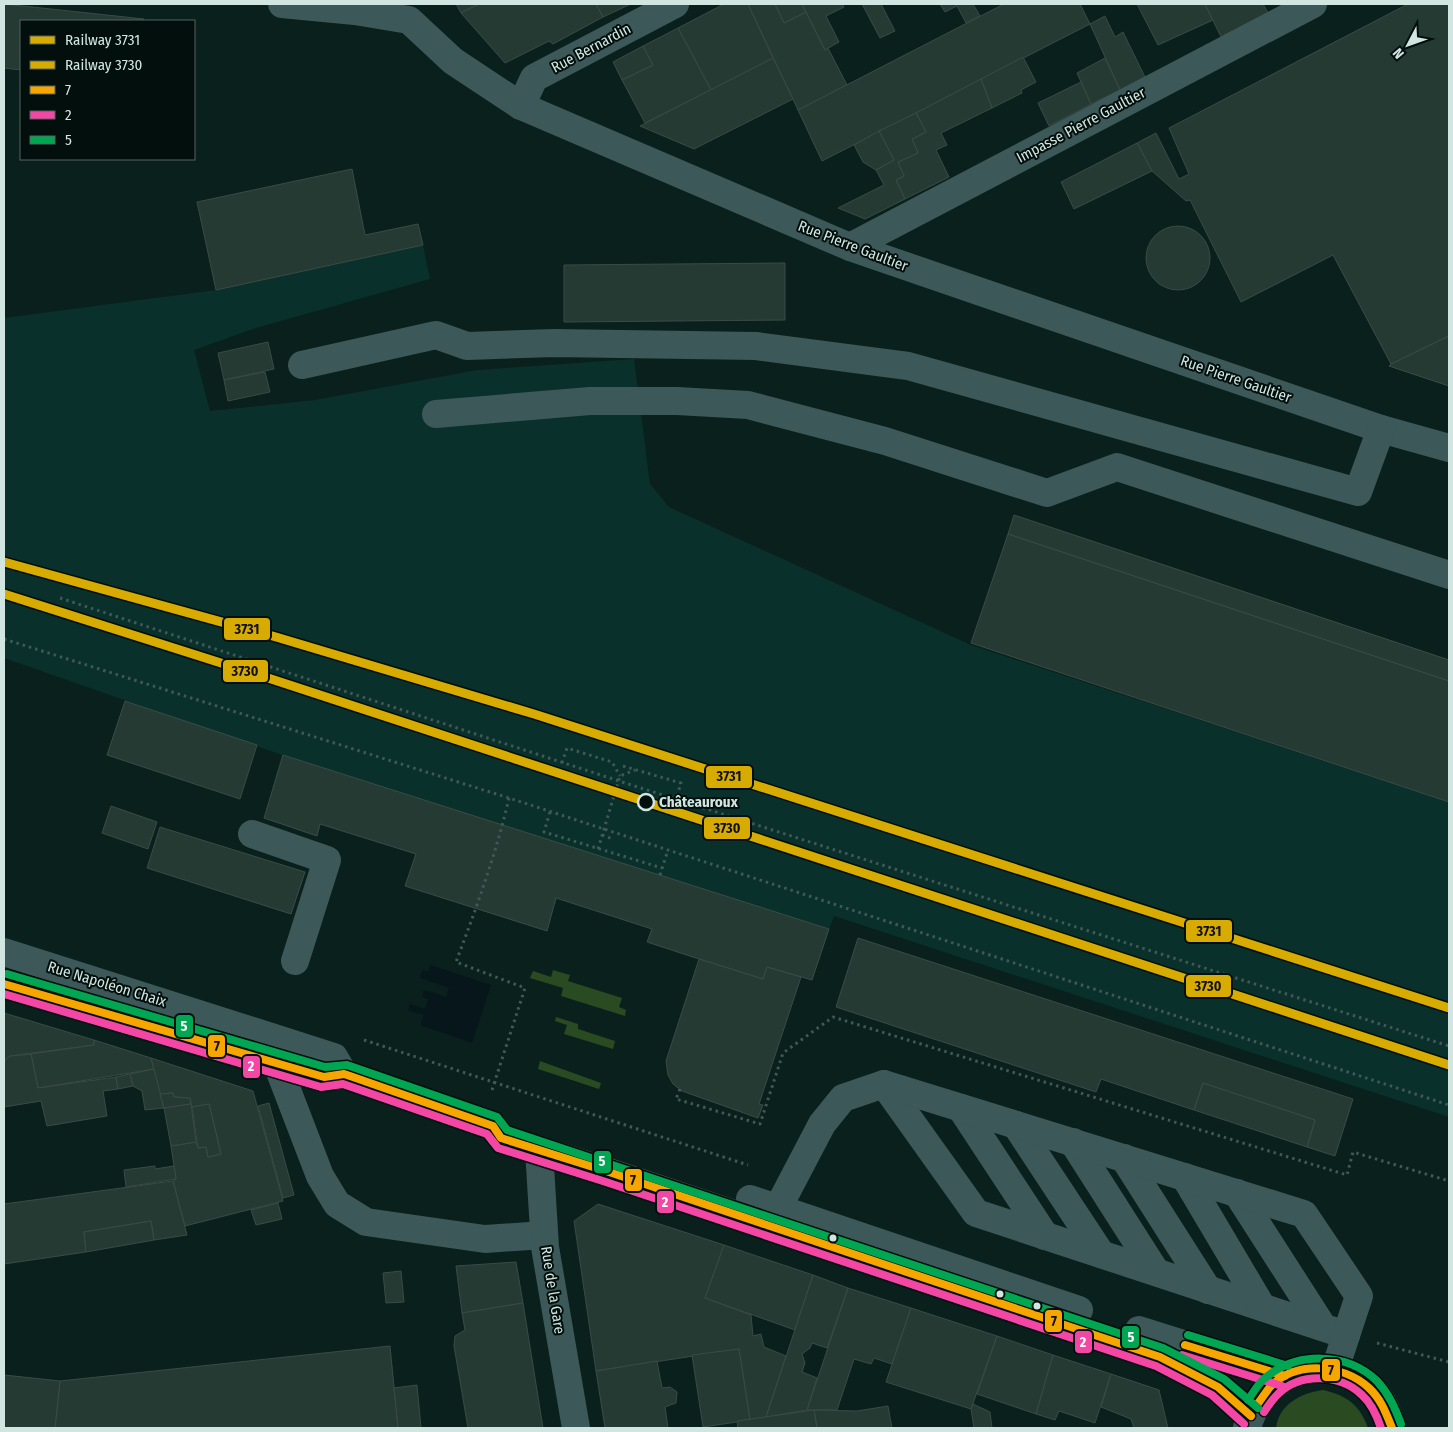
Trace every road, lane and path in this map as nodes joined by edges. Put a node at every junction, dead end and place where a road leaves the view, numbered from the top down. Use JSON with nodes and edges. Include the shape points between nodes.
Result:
{"nodes":[{"id":1,"x":282,"y":4,"type":"edge"},
{"id":2,"x":675,"y":4,"type":"edge"},
{"id":3,"x":1313,"y":4,"type":"edge"},
{"id":4,"x":406,"y":12,"type":"edge"},
{"id":5,"x":521,"y":106,"type":"junction"},
{"id":6,"x":850,"y":247,"type":"junction"},
{"id":7,"x":302,"y":365,"type":"dead end"},
{"id":8,"x":436,"y":414,"type":"dead end"},
{"id":9,"x":1381,"y":429,"type":"junction"},
{"id":10,"x":1449,"y":448,"type":"edge"},
{"id":11,"x":1449,"y":574,"type":"edge"},
{"id":12,"x":60,"y":598,"type":"dead end"},
{"id":13,"x":4,"y":639,"type":"edge"},
{"id":14,"x":562,"y":763,"type":"junction"},
{"id":15,"x":634,"y":769,"type":"junction"},
{"id":16,"x":620,"y":776,"type":"junction"},
{"id":17,"x":619,"y":781,"type":"junction"},
{"id":18,"x":508,"y":798,"type":"junction"},
{"id":19,"x":676,"y":799,"type":"junction"},
{"id":20,"x":550,"y":812,"type":"junction"},
{"id":21,"x":604,"y":829,"type":"junction"},
{"id":22,"x":252,"y":834,"type":"dead end"},
{"id":23,"x":602,"y":836,"type":"junction"},
{"id":24,"x":598,"y":849,"type":"junction"},
{"id":25,"x":668,"y":850,"type":"junction"},
{"id":26,"x":662,"y":868,"type":"junction"},
{"id":27,"x":660,"y":875,"type":"dead end"},
{"id":28,"x":4,"y":952,"type":"edge"},
{"id":29,"x":295,"y":962,"type":"dead end"},
{"id":30,"x":4,"y":984,"type":"edge"},
{"id":31,"x":1449,"y":1046,"type":"edge"},
{"id":32,"x":277,"y":1064,"type":"junction"},
{"id":33,"x":344,"y":1074,"type":"junction"},
{"id":34,"x":495,"y":1082,"type":"dead end"},
{"id":35,"x":884,"y":1084,"type":"junction"},
{"id":36,"x":680,"y":1090,"type":"dead end"},
{"id":37,"x":1449,"y":1105,"type":"edge"},
{"id":38,"x":961,"y":1108,"type":"junction"},
{"id":39,"x":1016,"y":1125,"type":"junction"},
{"id":40,"x":493,"y":1126,"type":"junction"},
{"id":41,"x":1073,"y":1142,"type":"junction"},
{"id":42,"x":539,"y":1150,"type":"junction"},
{"id":43,"x":1124,"y":1158,"type":"junction"},
{"id":44,"x":1185,"y":1177,"type":"junction"},
{"id":45,"x":1449,"y":1181,"type":"edge"},
{"id":46,"x":1237,"y":1193,"type":"junction"},
{"id":47,"x":778,"y":1208,"type":"junction"},
{"id":48,"x":544,"y":1234,"type":"junction"},
{"id":49,"x":1045,"y":1236,"type":"junction"},
{"id":50,"x":1101,"y":1254,"type":"junction"},
{"id":51,"x":1156,"y":1272,"type":"junction"},
{"id":52,"x":1208,"y":1290,"type":"junction"},
{"id":53,"x":1262,"y":1307,"type":"junction"},
{"id":54,"x":1334,"y":1331,"type":"junction"},
{"id":55,"x":1334,"y":1369,"type":"junction"},
{"id":56,"x":1285,"y":1376,"type":"junction"},
{"id":57,"x":1249,"y":1422,"type":"edge"},
{"id":58,"x":576,"y":1428,"type":"edge"},
{"id":59,"x":1392,"y":1428,"type":"edge"}],
"edges":[{"from":1,"to":4,"type":"street","name":"Rue Pierre Gaultier"},
{"from":2,"to":5,"type":"street","name":"Rue Bernardin","via":[[534,78]]},
{"from":3,"to":6,"type":"street","name":"Impasse Pierre Gaultier"},
{"from":4,"to":5,"type":"street","name":"Rue Pierre Gaultier","via":[[453,61]]},
{"from":5,"to":6,"type":"street","name":"Rue Pierre Gaultier"},
{"from":6,"to":9,"type":"street","name":"Rue Pierre Gaultier"},
{"from":7,"to":9,"type":"street","via":[[436,335],[467,346],[756,346],[908,366],[1358,492]]},
{"from":8,"to":11,"type":"street","via":[[590,400],[748,405],[885,441],[1047,493],[1117,467]]},
{"from":9,"to":10,"type":"street","name":"Rue Pierre Gaultier"},
{"from":12,"to":14,"type":"path"},
{"from":13,"to":18,"type":"path"},
{"from":14,"to":16,"type":"path","via":[[566,748],[612,762]]},
{"from":14,"to":17,"type":"path"},
{"from":15,"to":16,"type":"path"},
{"from":15,"to":17,"type":"path"},
{"from":15,"to":19,"type":"path","via":[[681,783]]},
{"from":16,"to":23,"type":"path"},
{"from":17,"to":19,"type":"path"},
{"from":18,"to":20,"type":"path"},
{"from":18,"to":34,"type":"path","via":[[503,825],[456,962],[526,988]]},
{"from":19,"to":31,"type":"path"},
{"from":20,"to":21,"type":"path"},
{"from":20,"to":24,"type":"path","via":[[544,832]]},
{"from":21,"to":23,"type":"path","via":[[602,835],[613,839]]},
{"from":21,"to":25,"type":"path"},
{"from":22,"to":29,"type":"street","via":[[326,860]]},
{"from":23,"to":24,"type":"path"},
{"from":24,"to":26,"type":"path"},
{"from":25,"to":26,"type":"path"},
{"from":25,"to":37,"type":"path"},
{"from":26,"to":27,"type":"path"},
{"from":28,"to":33,"type":"street","name":"Rue Napoléon Chaix","via":[[334,1057]]},
{"from":30,"to":32,"type":"street","name":"Rue Napoléon Chaix"},
{"from":32,"to":33,"type":"street","name":"Rue Napoléon Chaix","via":[[324,1077]]},
{"from":32,"to":48,"type":"street","via":[[320,1176],[337,1204],[366,1222],[485,1239]]},
{"from":33,"to":40,"type":"street"},
{"from":35,"to":38,"type":"street"},
{"from":35,"to":47,"type":"street","via":[[843,1098],[822,1124]]},
{"from":35,"to":49,"type":"street","via":[[976,1213]]},
{"from":36,"to":45,"type":"path","via":[[676,1099],[760,1124],[784,1053],[833,1017],[1347,1175],[1353,1152]]},
{"from":38,"to":39,"type":"street"},
{"from":38,"to":49,"type":"street"},
{"from":39,"to":41,"type":"street"},
{"from":39,"to":50,"type":"street"},
{"from":40,"to":42,"type":"street","via":[[501,1138]]},
{"from":40,"to":47,"type":"street","via":[[506,1121]]},
{"from":41,"to":43,"type":"street"},
{"from":41,"to":51,"type":"street"},
{"from":42,"to":48,"type":"street","name":"Rue de la Gare"},
{"from":42,"to":57,"type":"street","via":[[1166,1359],[1218,1387]]},
{"from":43,"to":44,"type":"street"},
{"from":43,"to":52,"type":"street"},
{"from":44,"to":46,"type":"street"},
{"from":44,"to":53,"type":"street"},
{"from":46,"to":54,"type":"street"},
{"from":46,"to":54,"type":"street","via":[[1304,1214],[1359,1296]]},
{"from":47,"to":56,"type":"street","via":[[1155,1336]]},
{"from":48,"to":58,"type":"street","name":"Rue de la Gare"},
{"from":49,"to":50,"type":"street"},
{"from":50,"to":51,"type":"street"},
{"from":51,"to":52,"type":"street"},
{"from":52,"to":53,"type":"street"},
{"from":53,"to":54,"type":"street"},
{"from":54,"to":55,"type":"street"},
{"from":55,"to":56,"type":"street","via":[[1309,1368]]},
{"from":55,"to":59,"type":"street","via":[[1361,1380],[1371,1390],[1387,1413]]},
{"from":56,"to":57,"type":"street","via":[[1259,1400]]}]}
